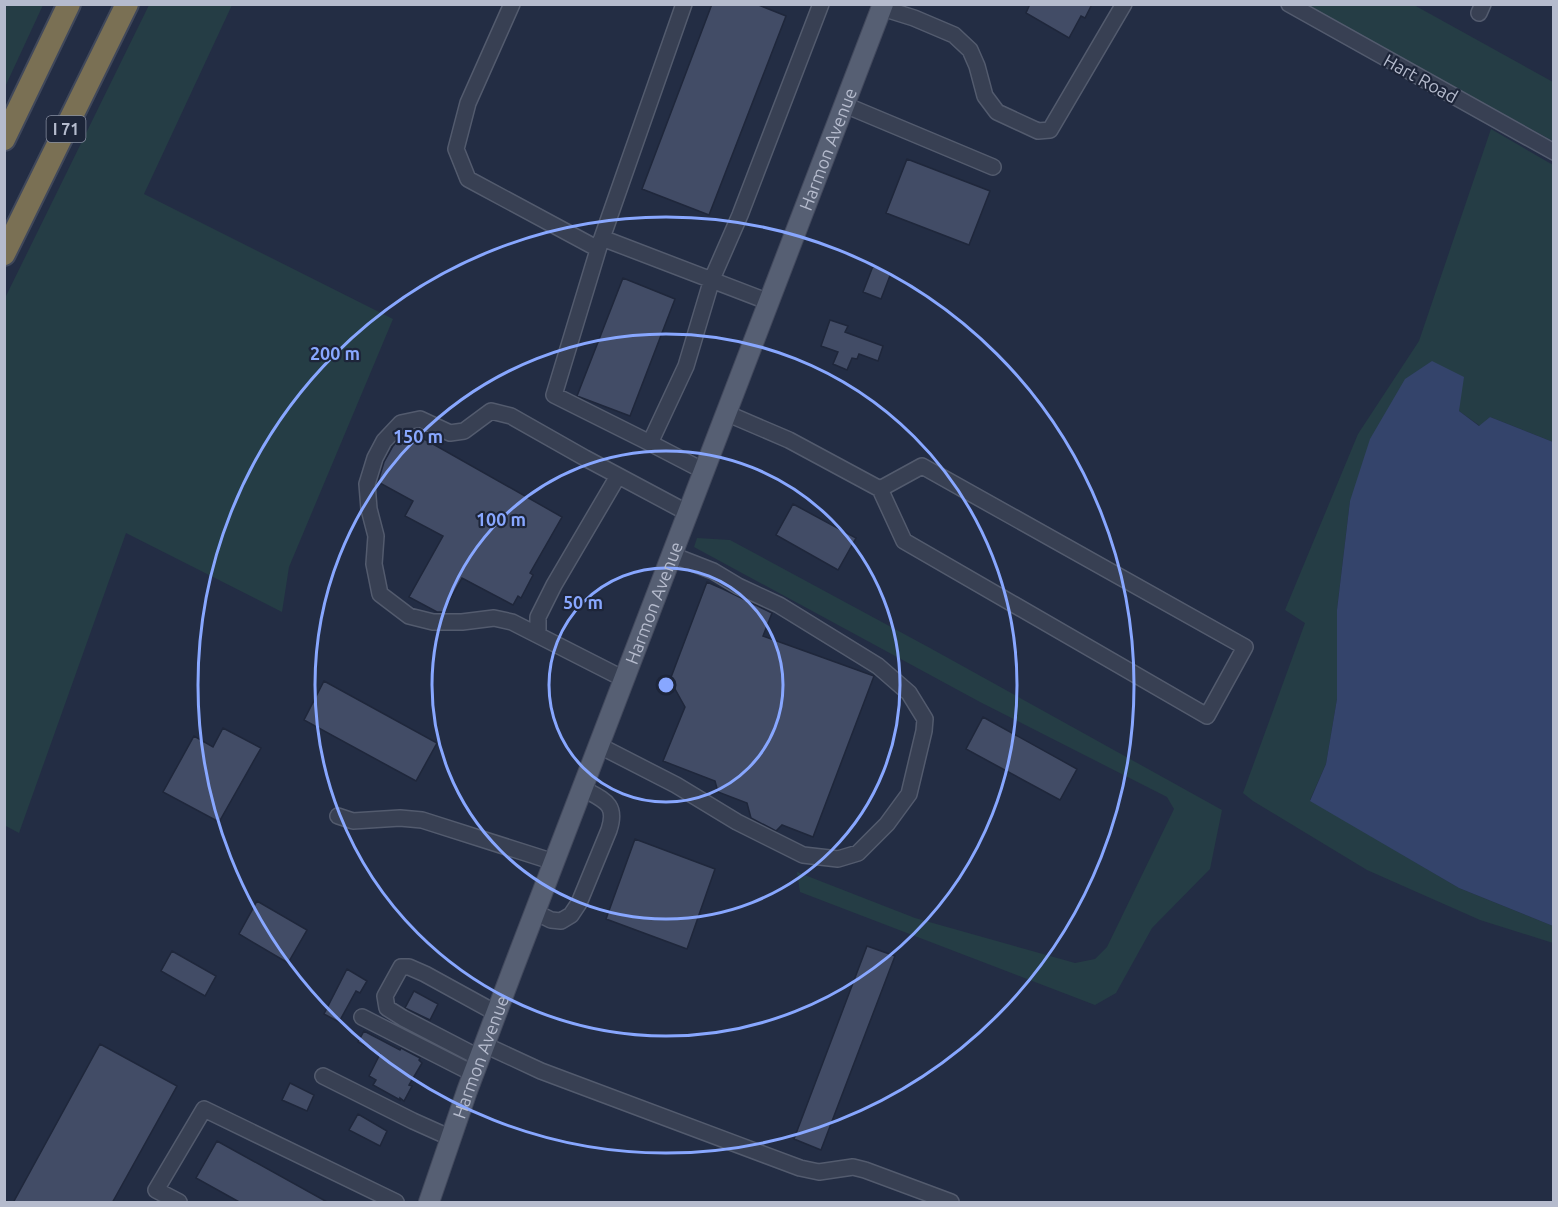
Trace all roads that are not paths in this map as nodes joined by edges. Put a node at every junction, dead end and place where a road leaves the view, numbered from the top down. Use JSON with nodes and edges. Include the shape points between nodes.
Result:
{"nodes":[{"id":1,"x":69,"y":4,"type":"edge"},
{"id":2,"x":127,"y":4,"type":"edge"},
{"id":3,"x":512,"y":4,"type":"edge"},
{"id":4,"x":684,"y":4,"type":"edge"},
{"id":5,"x":820,"y":4,"type":"edge"},
{"id":6,"x":1124,"y":4,"type":"edge"},
{"id":7,"x":1289,"y":4,"type":"edge"},
{"id":8,"x":883,"y":6,"type":"edge"},
{"id":9,"x":845,"y":105,"type":"junction"},
{"id":10,"x":4,"y":139,"type":"edge"},
{"id":11,"x":1554,"y":152,"type":"edge"},
{"id":12,"x":993,"y":167,"type":"dead end"},
{"id":13,"x":600,"y":243,"type":"junction"},
{"id":14,"x":4,"y":254,"type":"edge"},
{"id":15,"x":712,"y":279,"type":"junction"},
{"id":16,"x":769,"y":302,"type":"junction"},
{"id":17,"x":726,"y":413,"type":"junction"},
{"id":18,"x":650,"y":443,"type":"junction"},
{"id":19,"x":704,"y":471,"type":"junction"},
{"id":20,"x":618,"y":476,"type":"junction"},
{"id":21,"x":880,"y":489,"type":"junction"},
{"id":22,"x":688,"y":513,"type":"junction"},
{"id":23,"x":672,"y":555,"type":"junction"},
{"id":24,"x":538,"y":635,"type":"junction"},
{"id":25,"x":624,"y":679,"type":"junction"},
{"id":26,"x":598,"y":745,"type":"junction"},
{"id":27,"x":582,"y":788,"type":"junction"},
{"id":28,"x":338,"y":816,"type":"dead end"},
{"id":29,"x":554,"y":862,"type":"junction"},
{"id":30,"x":535,"y":912,"type":"junction"},
{"id":31,"x":496,"y":1013,"type":"junction"},
{"id":32,"x":362,"y":1017,"type":"dead end"},
{"id":33,"x":479,"y":1059,"type":"junction"},
{"id":34,"x":323,"y":1076,"type":"dead end"},
{"id":35,"x":451,"y":1138,"type":"junction"},
{"id":36,"x":153,"y":1196,"type":"edge"},
{"id":37,"x":179,"y":1203,"type":"edge"},
{"id":38,"x":396,"y":1203,"type":"edge"},
{"id":39,"x":429,"y":1203,"type":"edge"},
{"id":40,"x":951,"y":1203,"type":"edge"}],
"edges":[{"from":1,"to":10,"type":"highway"},
{"from":2,"to":14,"type":"highway","number":"I 71"},
{"from":3,"to":13,"type":"street","via":[[468,103],[456,149],[468,179]]},
{"from":4,"to":13,"type":"street"},
{"from":5,"to":15,"type":"street"},
{"from":6,"to":8,"type":"street","via":[[1050,130],[1038,131],[997,112],[985,96],[970,50],[954,35]]},
{"from":7,"to":11,"type":"street","name":"Hart Road"},
{"from":8,"to":9,"type":"main road","name":"Harmon Avenue"},
{"from":9,"to":12,"type":"street"},
{"from":9,"to":16,"type":"main road","name":"Harmon Avenue"},
{"from":13,"to":15,"type":"street"},
{"from":13,"to":18,"type":"street","via":[[554,395]]},
{"from":15,"to":16,"type":"street"},
{"from":15,"to":18,"type":"street","via":[[686,366]]},
{"from":16,"to":17,"type":"main road","name":"Harmon Avenue"},
{"from":17,"to":19,"type":"main road","name":"Harmon Avenue"},
{"from":17,"to":21,"type":"street","via":[[789,440]]},
{"from":18,"to":19,"type":"street"},
{"from":19,"to":22,"type":"main road","name":"Harmon Avenue"},
{"from":20,"to":22,"type":"street"},
{"from":20,"to":24,"type":"street","via":[[538,616]]},
{"from":20,"to":24,"type":"street","via":[[511,416],[491,411],[464,431],[450,433],[420,418],[400,423],[375,458],[367,484],[380,594],[409,616],[433,622],[494,618],[512,621]]},
{"from":21,"to":21,"type":"street","via":[[922,466],[1245,647],[1207,716],[904,541]]},
{"from":22,"to":23,"type":"main road","name":"Harmon Avenue"},
{"from":23,"to":25,"type":"main road","name":"Harmon Avenue"},
{"from":23,"to":26,"type":"street","via":[[779,605],[878,666],[909,693],[925,719],[909,794],[858,853],[838,859],[803,855]]},
{"from":24,"to":25,"type":"street"},
{"from":25,"to":26,"type":"main road","name":"Harmon Avenue"},
{"from":26,"to":27,"type":"main road","name":"Harmon Avenue"},
{"from":27,"to":29,"type":"main road","name":"Harmon Avenue"},
{"from":27,"to":30,"type":"street","via":[[611,809],[609,830],[571,915],[561,921]]},
{"from":28,"to":29,"type":"street","via":[[353,821],[422,820]]},
{"from":29,"to":30,"type":"main road","name":"Harmon Avenue"},
{"from":30,"to":31,"type":"main road","name":"Harmon Avenue"},
{"from":31,"to":33,"type":"main road","name":"Harmon Avenue"},
{"from":31,"to":33,"type":"street","via":[[410,967],[401,967],[385,996],[387,1008]]},
{"from":32,"to":33,"type":"street"},
{"from":33,"to":35,"type":"main road","name":"Harmon Avenue"},
{"from":33,"to":40,"type":"street","via":[[541,1071],[800,1168],[819,1172],[853,1167]]},
{"from":34,"to":35,"type":"street"},
{"from":35,"to":39,"type":"main road","name":"Harmon Avenue"},
{"from":36,"to":37,"type":"street"},
{"from":36,"to":38,"type":"street","via":[[204,1109]]}]}
